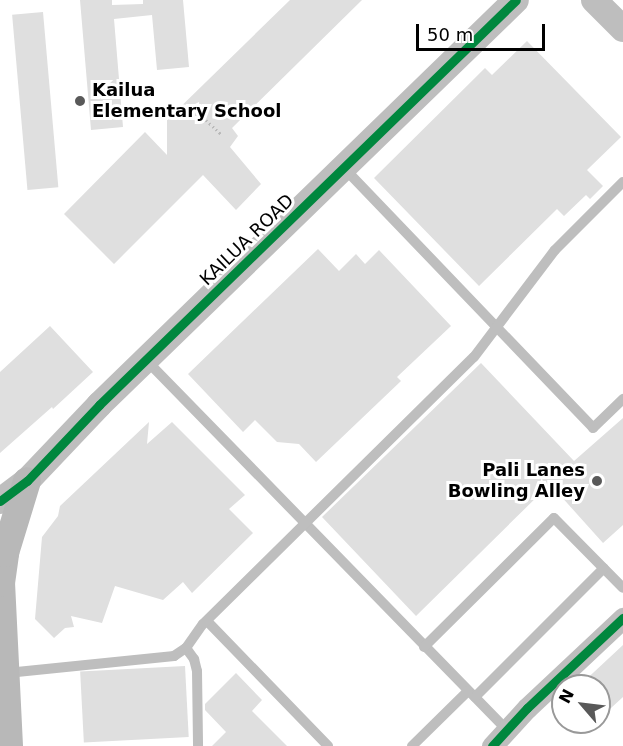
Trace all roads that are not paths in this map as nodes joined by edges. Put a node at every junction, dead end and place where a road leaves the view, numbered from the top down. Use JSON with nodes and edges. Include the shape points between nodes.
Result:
{"nodes":[{"id":1,"x":516,"y":0,"type":"edge"},
{"id":2,"x":345,"y":168,"type":"junction"},
{"id":3,"x":623,"y":182,"type":"edge"},
{"id":4,"x":497,"y":329,"type":"junction"},
{"id":5,"x":146,"y":360,"type":"junction"},
{"id":6,"x":623,"y":399,"type":"edge"},
{"id":7,"x":27,"y":481,"type":"junction"},
{"id":8,"x":0,"y":501,"type":"edge"},
{"id":9,"x":304,"y":524,"type":"junction"},
{"id":10,"x":604,"y":568,"type":"junction"},
{"id":11,"x":623,"y":588,"type":"edge"},
{"id":12,"x":623,"y":618,"type":"edge"},
{"id":13,"x":207,"y":621,"type":"junction"},
{"id":14,"x":424,"y":647,"type":"junction"},
{"id":15,"x":186,"y":648,"type":"junction"},
{"id":16,"x":4,"y":674,"type":"junction"},
{"id":17,"x":471,"y":694,"type":"junction"},
{"id":18,"x":507,"y":729,"type":"junction"},
{"id":19,"x":9,"y":746,"type":"edge"},
{"id":20,"x":198,"y":746,"type":"edge"},
{"id":21,"x":328,"y":746,"type":"edge"},
{"id":22,"x":412,"y":746,"type":"edge"},
{"id":23,"x":492,"y":746,"type":"edge"}],
"edges":[{"from":1,"to":2,"type":"street","name":"KAILUA ROAD"},
{"from":2,"to":4,"type":"lane"},
{"from":2,"to":5,"type":"street","name":"KAILUA ROAD"},
{"from":3,"to":4,"type":"lane","via":[[555,250]]},
{"from":4,"to":6,"type":"lane","via":[[593,428]]},
{"from":4,"to":9,"type":"lane","via":[[474,357]]},
{"from":5,"to":7,"type":"street","name":"KAILUA ROAD"},
{"from":5,"to":9,"type":"lane"},
{"from":7,"to":8,"type":"street","name":"KAILUA ROAD"},
{"from":7,"to":16,"type":"main road","via":[[5,553],[1,583]]},
{"from":9,"to":13,"type":"lane"},
{"from":9,"to":14,"type":"lane"},
{"from":10,"to":11,"type":"lane"},
{"from":10,"to":14,"type":"lane","via":[[554,518]]},
{"from":10,"to":17,"type":"lane"},
{"from":12,"to":18,"type":"street"},
{"from":13,"to":15,"type":"lane"},
{"from":13,"to":21,"type":"lane"},
{"from":14,"to":17,"type":"lane"},
{"from":15,"to":16,"type":"lane","via":[[174,656]]},
{"from":15,"to":20,"type":"lane","via":[[197,671]]},
{"from":16,"to":19,"type":"main road"},
{"from":17,"to":18,"type":"lane"},
{"from":17,"to":22,"type":"lane"},
{"from":18,"to":23,"type":"street"}]}
